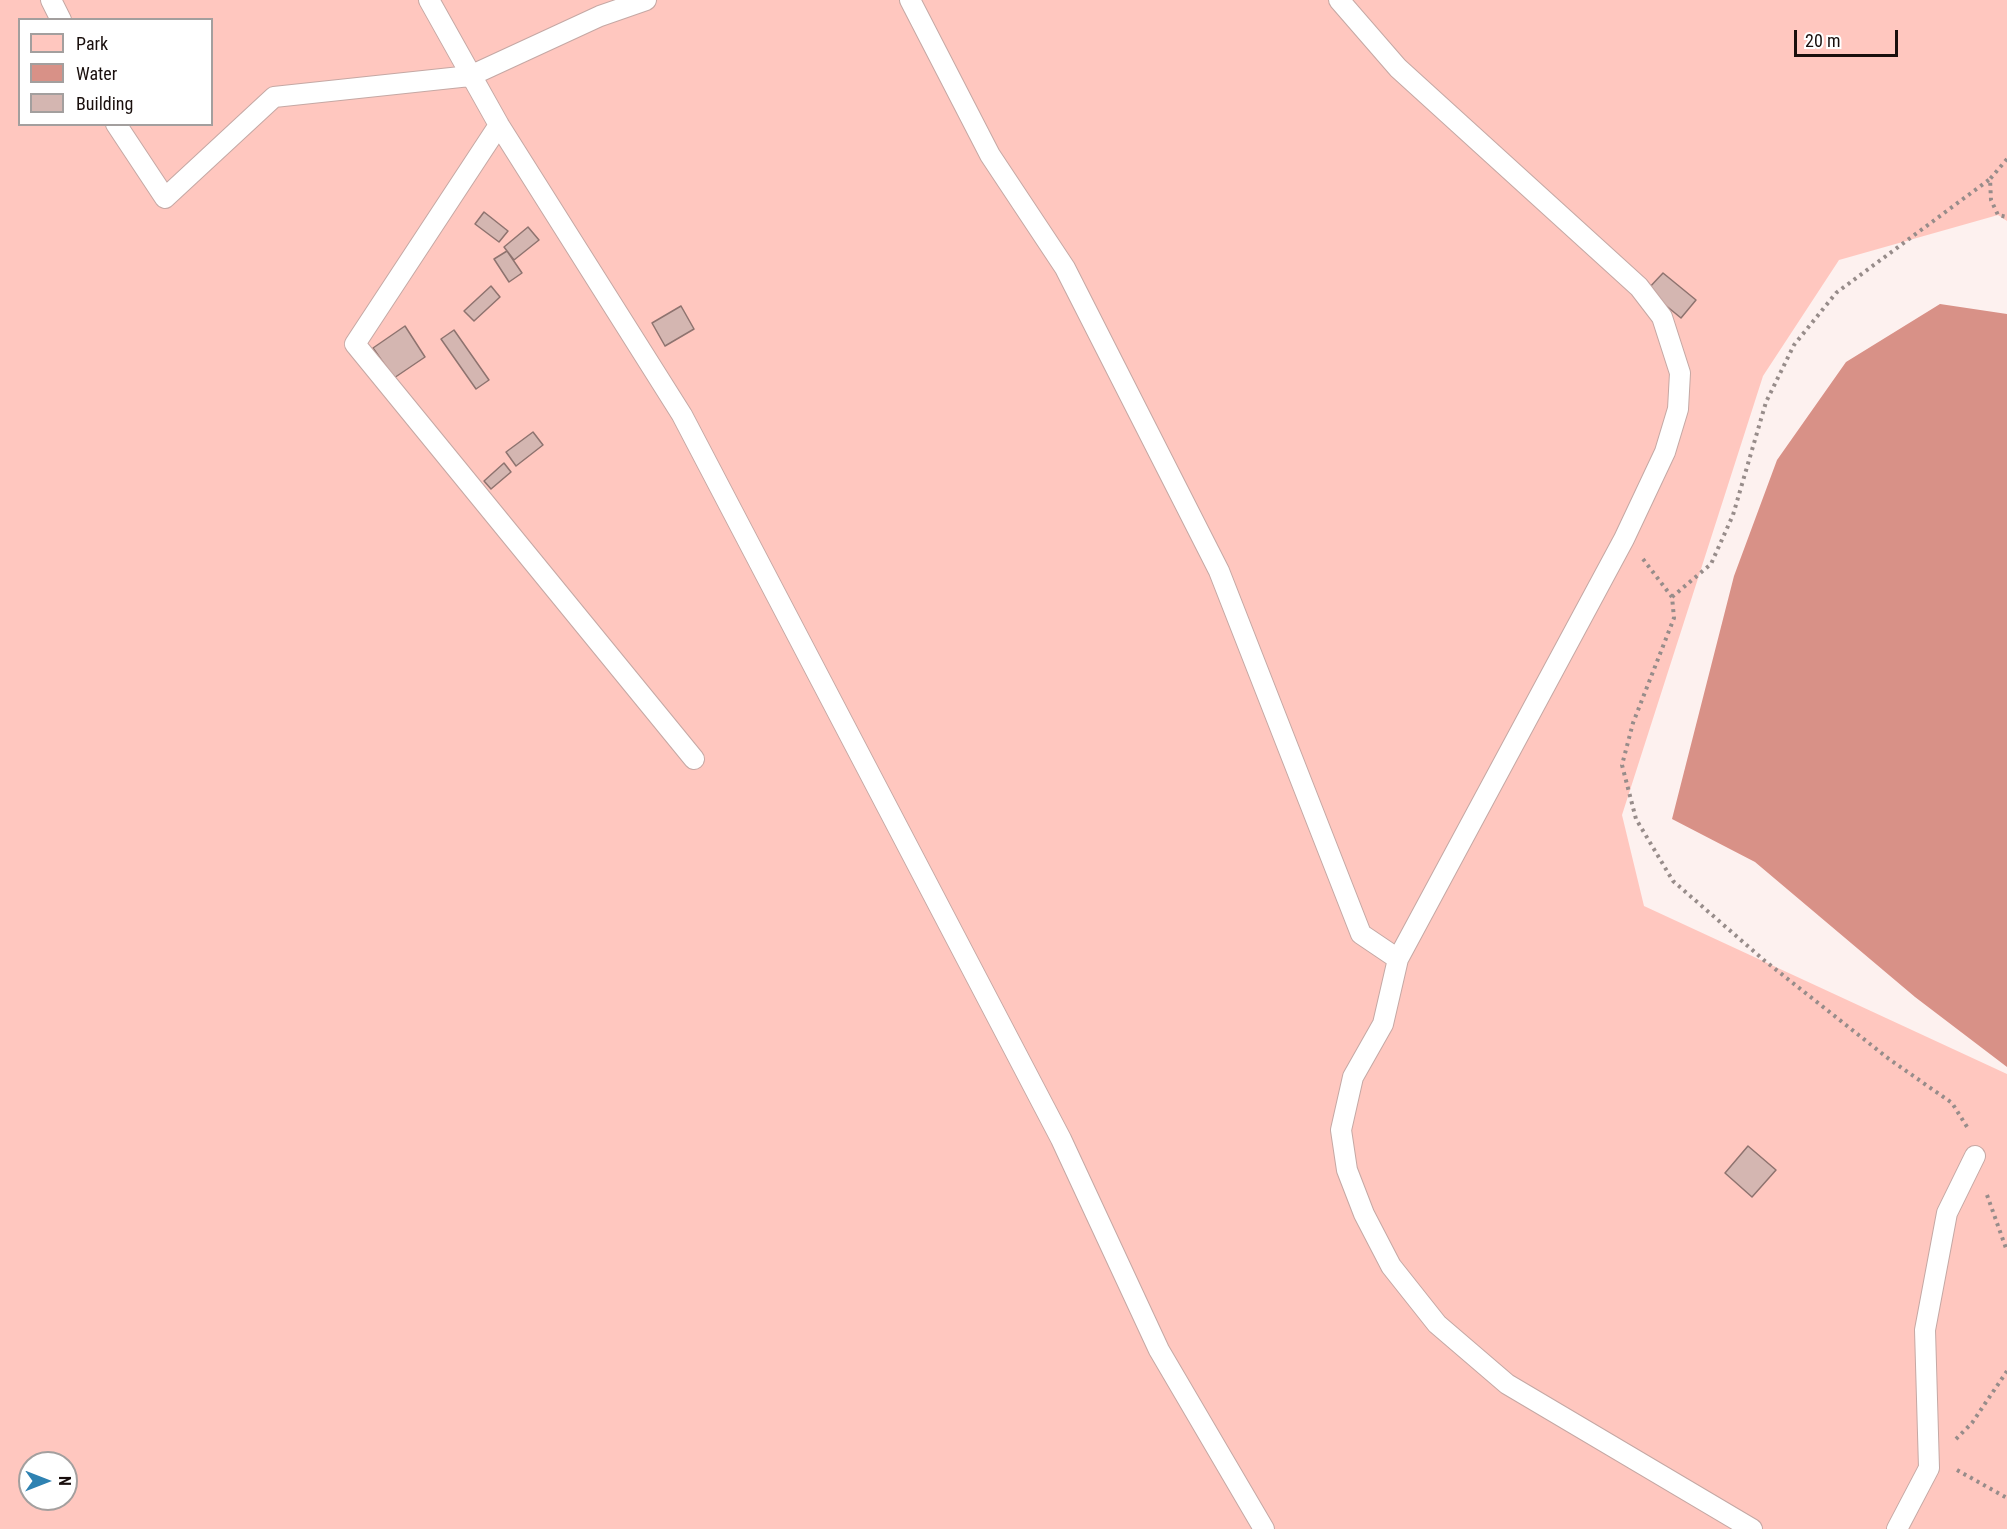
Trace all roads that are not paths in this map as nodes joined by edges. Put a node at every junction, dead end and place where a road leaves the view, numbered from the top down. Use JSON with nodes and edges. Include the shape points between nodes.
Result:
{"nodes":[{"id":1,"x":51,"y":0,"type":"edge"},
{"id":2,"x":429,"y":0,"type":"edge"},
{"id":3,"x":646,"y":0,"type":"edge"},
{"id":4,"x":910,"y":0,"type":"edge"},
{"id":5,"x":1339,"y":0,"type":"edge"},
{"id":6,"x":60,"y":18,"type":"edge"},
{"id":7,"x":470,"y":76,"type":"junction"},
{"id":8,"x":499,"y":125,"type":"junction"},
{"id":9,"x":117,"y":126,"type":"edge"},
{"id":10,"x":694,"y":759,"type":"dead end"},
{"id":11,"x":1398,"y":960,"type":"junction"},
{"id":12,"x":1975,"y":1156,"type":"road end"},
{"id":13,"x":1264,"y":1529,"type":"edge"},
{"id":14,"x":1752,"y":1529,"type":"edge"},
{"id":15,"x":1897,"y":1529,"type":"edge"}],
"edges":[{"from":1,"to":6,"type":"lane"},
{"from":2,"to":7,"type":"lane"},
{"from":3,"to":7,"type":"lane","via":[[600,15]]},
{"from":4,"to":11,"type":"lane","via":[[990,155],[1065,268],[1219,571],[1361,934]]},
{"from":5,"to":11,"type":"lane","via":[[1398,68],[1640,287],[1662,318],[1680,373],[1678,410],[1665,452],[1624,539]]},
{"from":7,"to":8,"type":"lane"},
{"from":7,"to":9,"type":"lane","via":[[274,97],[165,198]]},
{"from":8,"to":10,"type":"lane","via":[[355,344]]},
{"from":8,"to":13,"type":"lane","via":[[682,415],[1061,1139],[1159,1350]]},
{"from":11,"to":14,"type":"lane","via":[[1383,1024],[1353,1077],[1341,1130],[1347,1170],[1391,1266],[1437,1324],[1507,1384]]},
{"from":12,"to":15,"type":"lane","via":[[1947,1213],[1925,1330],[1934,1463]]}]}
